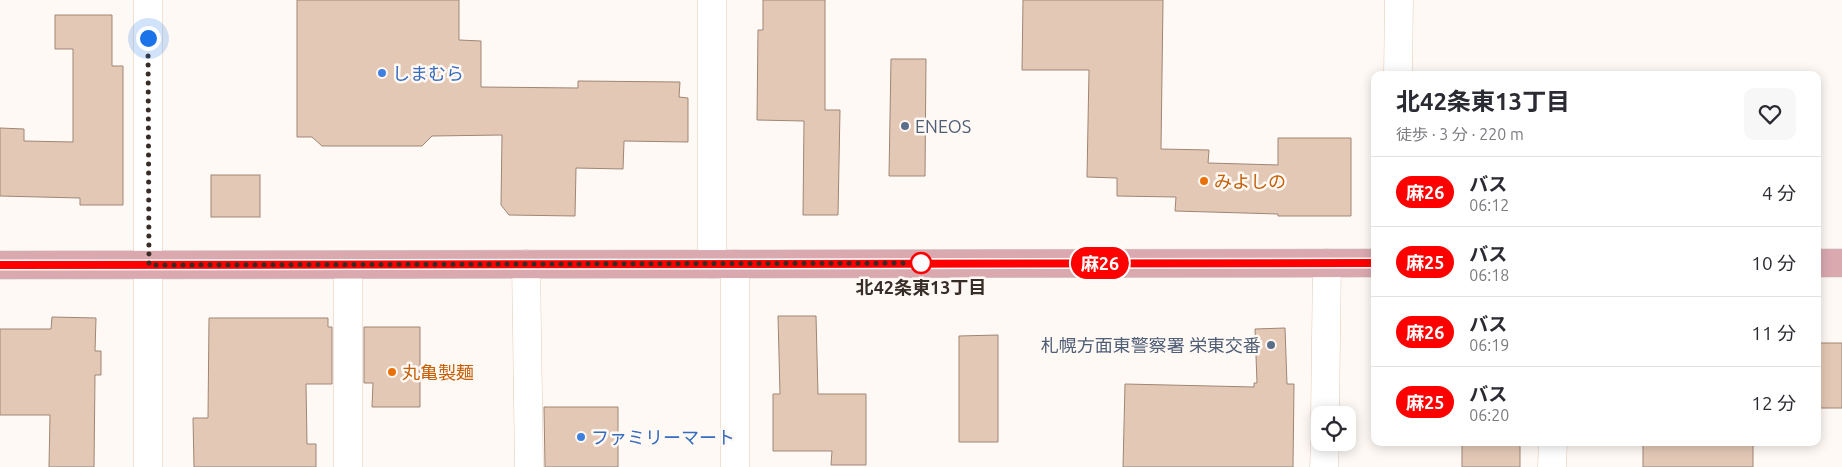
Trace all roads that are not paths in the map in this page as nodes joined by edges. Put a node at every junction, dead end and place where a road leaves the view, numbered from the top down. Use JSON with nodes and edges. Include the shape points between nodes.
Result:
{"nodes":[{"id":1,"x":148,"y":0,"type":"edge"},
{"id":2,"x":712,"y":0,"type":"edge"},
{"id":3,"x":1399,"y":0,"type":"edge"},
{"id":4,"x":1398,"y":71,"type":"edge"},
{"id":5,"x":1371,"y":262,"type":"edge"},
{"id":6,"x":1327,"y":263,"type":"junction"},
{"id":7,"x":1821,"y":263,"type":"edge"},
{"id":8,"x":1842,"y":263,"type":"edge"},
{"id":9,"x":526,"y":264,"type":"junction"},
{"id":10,"x":724,"y":264,"type":"junction"},
{"id":11,"x":0,"y":265,"type":"edge"},
{"id":12,"x":149,"y":265,"type":"junction"},
{"id":13,"x":348,"y":265,"type":"junction"},
{"id":14,"x":1325,"y":406,"type":"edge"},
{"id":15,"x":1553,"y":446,"type":"edge"},
{"id":16,"x":1325,"y":451,"type":"edge"},
{"id":17,"x":148,"y":467,"type":"edge"},
{"id":18,"x":348,"y":467,"type":"edge"},
{"id":19,"x":529,"y":467,"type":"edge"},
{"id":20,"x":735,"y":467,"type":"edge"},
{"id":21,"x":1324,"y":467,"type":"edge"},
{"id":22,"x":1552,"y":467,"type":"edge"}],
"edges":[{"from":1,"to":12,"type":"street"},
{"from":2,"to":10,"type":"street"},
{"from":3,"to":4,"type":"street"},
{"from":5,"to":6,"type":"main road"},
{"from":6,"to":10,"type":"main road"},
{"from":6,"to":14,"type":"street"},
{"from":7,"to":8,"type":"main road"},
{"from":9,"to":10,"type":"main road"},
{"from":9,"to":13,"type":"main road"},
{"from":9,"to":19,"type":"street"},
{"from":10,"to":20,"type":"street"},
{"from":11,"to":12,"type":"main road"},
{"from":12,"to":13,"type":"main road"},
{"from":12,"to":17,"type":"street"},
{"from":13,"to":18,"type":"street"},
{"from":15,"to":22,"type":"street"},
{"from":16,"to":21,"type":"street"}]}
